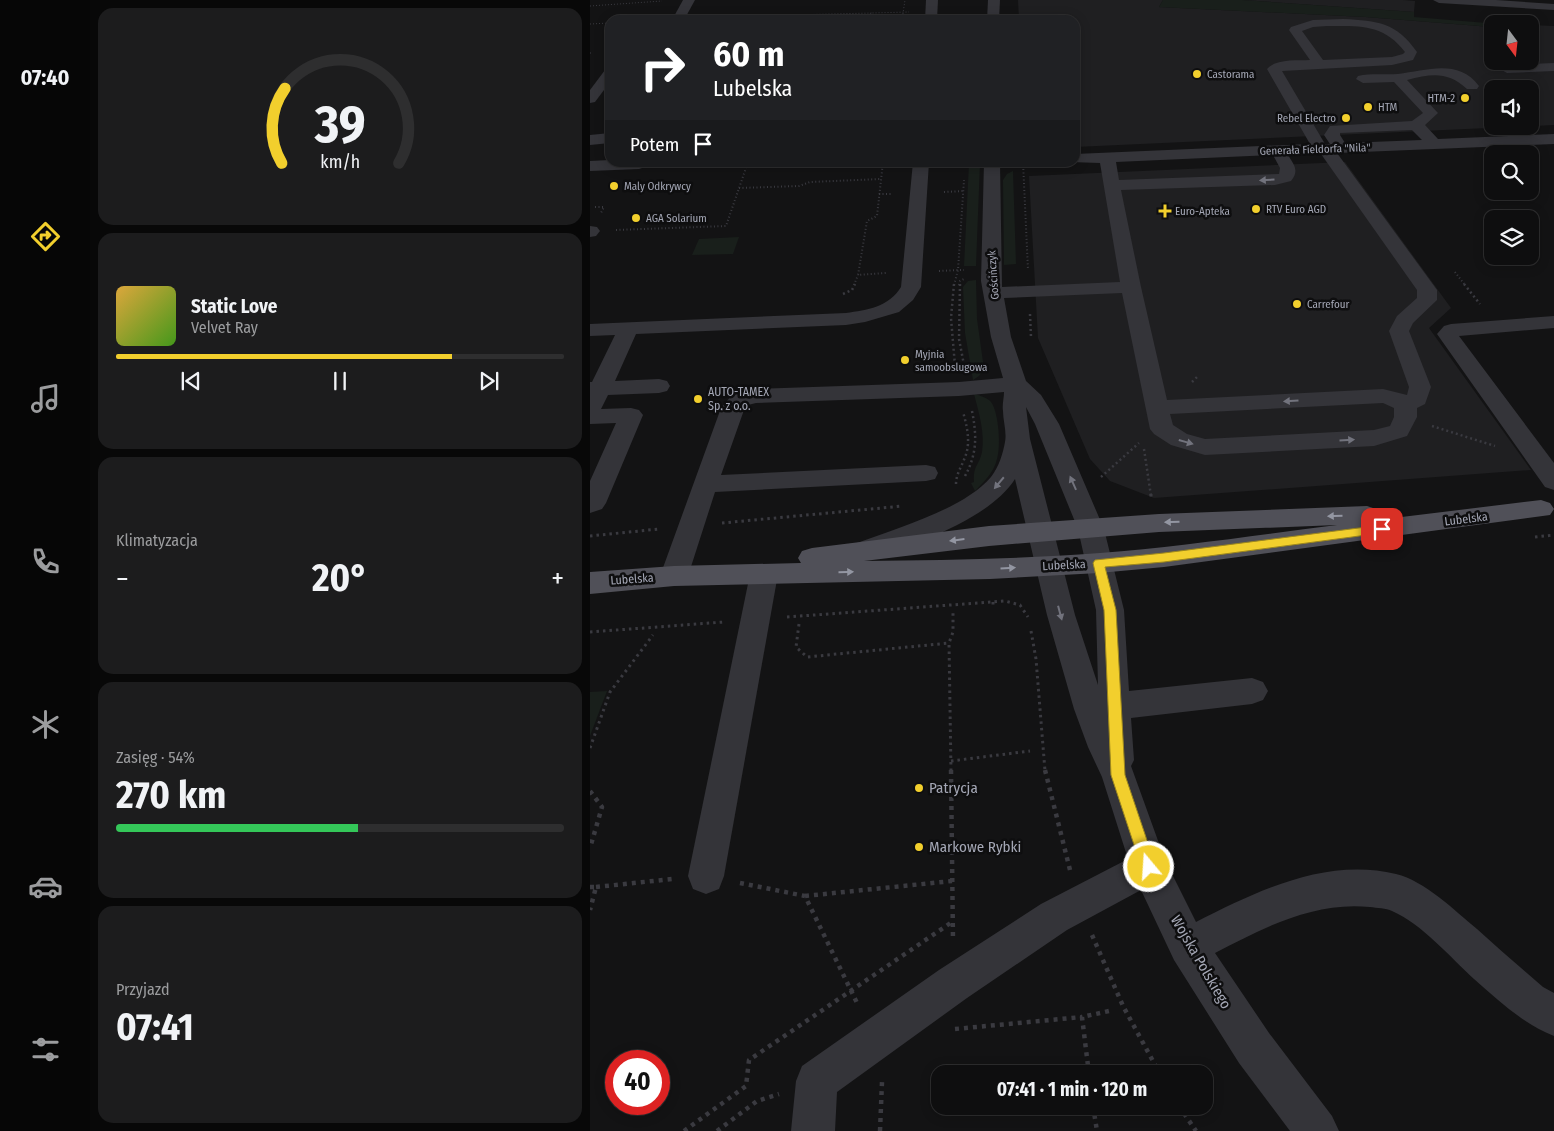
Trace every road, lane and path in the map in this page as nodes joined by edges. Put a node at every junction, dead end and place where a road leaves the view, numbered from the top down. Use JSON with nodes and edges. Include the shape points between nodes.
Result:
{"nodes":[{"id":1,"x":689,"y":0,"type":"edge"},
{"id":2,"x":905,"y":0,"type":"edge"},
{"id":3,"x":994,"y":0,"type":"edge"},
{"id":4,"x":1439,"y":0,"type":"edge"},
{"id":5,"x":666,"y":1,"type":"edge"},
{"id":6,"x":590,"y":6,"type":"edge"},
{"id":7,"x":1554,"y":8,"type":"edge"},
{"id":8,"x":932,"y":10,"type":"edge"},
{"id":9,"x":902,"y":12,"type":"junction"},
{"id":10,"x":872,"y":13,"type":"junction"},
{"id":11,"x":816,"y":14,"type":"joint"},
{"id":12,"x":681,"y":15,"type":"edge"},
{"id":13,"x":782,"y":15,"type":"edge"},
{"id":14,"x":867,"y":15,"type":"edge"},
{"id":15,"x":993,"y":15,"type":"edge"},
{"id":16,"x":605,"y":23,"type":"edge"},
{"id":17,"x":590,"y":24,"type":"edge"},
{"id":18,"x":1319,"y":63,"type":"junction"},
{"id":19,"x":1539,"y":67,"type":"edge"},
{"id":20,"x":1554,"y":67,"type":"edge"},
{"id":21,"x":1398,"y":78,"type":"junction"},
{"id":22,"x":605,"y":80,"type":"edge"},
{"id":23,"x":1352,"y":80,"type":"dead end"},
{"id":24,"x":1472,"y":86,"type":"dead end"},
{"id":25,"x":590,"y":99,"type":"edge"},
{"id":26,"x":1416,"y":125,"type":"junction"},
{"id":27,"x":605,"y":138,"type":"edge"},
{"id":28,"x":1554,"y":139,"type":"edge"},
{"id":29,"x":590,"y":140,"type":"edge"},
{"id":30,"x":1434,"y":144,"type":"junction"},
{"id":31,"x":1329,"y":148,"type":"junction"},
{"id":32,"x":1278,"y":151,"type":"junction"},
{"id":33,"x":1107,"y":158,"type":"junction"},
{"id":34,"x":1080,"y":160,"type":"edge"},
{"id":35,"x":605,"y":165,"type":"edge"},
{"id":36,"x":590,"y":166,"type":"edge"},
{"id":37,"x":746,"y":167,"type":"edge"},
{"id":38,"x":921,"y":167,"type":"edge"},
{"id":39,"x":998,"y":167,"type":"edge"},
{"id":40,"x":1023,"y":167,"type":"edge"},
{"id":41,"x":881,"y":179,"type":"dead end"},
{"id":42,"x":1113,"y":185,"type":"junction"},
{"id":43,"x":739,"y":188,"type":"junction"},
{"id":44,"x":963,"y":191,"type":"dead end"},
{"id":45,"x":951,"y":192,"type":"dead end"},
{"id":46,"x":590,"y":207,"type":"edge"},
{"id":47,"x":590,"y":231,"type":"edge"},
{"id":48,"x":1028,"y":268,"type":"junction"},
{"id":49,"x":991,"y":269,"type":"junction"},
{"id":50,"x":1455,"y":272,"type":"dead end"},
{"id":51,"x":1028,"y":276,"type":"dead end"},
{"id":52,"x":1131,"y":287,"type":"junction"},
{"id":53,"x":993,"y":293,"type":"junction"},
{"id":54,"x":1554,"y":322,"type":"edge"},
{"id":55,"x":1497,"y":326,"type":"junction"},
{"id":56,"x":629,"y":328,"type":"junction"},
{"id":57,"x":590,"y":330,"type":"edge"},
{"id":58,"x":1016,"y":384,"type":"junction"},
{"id":59,"x":659,"y":386,"type":"dead end"},
{"id":60,"x":959,"y":389,"type":"junction"},
{"id":61,"x":593,"y":396,"type":"edge"},
{"id":62,"x":1156,"y":408,"type":"junction"},
{"id":63,"x":1405,"y":412,"type":"junction"},
{"id":64,"x":590,"y":417,"type":"edge"},
{"id":65,"x":1018,"y":439,"type":"junction"},
{"id":66,"x":1142,"y":441,"type":"dead end"},
{"id":67,"x":1503,"y":449,"type":"dead end"},
{"id":68,"x":926,"y":473,"type":"dead end"},
{"id":69,"x":1554,"y":481,"type":"edge"},
{"id":70,"x":705,"y":484,"type":"junction"},
{"id":71,"x":956,"y":490,"type":"dead end"},
{"id":72,"x":1152,"y":502,"type":"dead end"},
{"id":73,"x":590,"y":504,"type":"edge"},
{"id":74,"x":906,"y":506,"type":"dead end"},
{"id":75,"x":1547,"y":509,"type":"edge"},
{"id":76,"x":690,"y":526,"type":"junction"},
{"id":77,"x":1091,"y":529,"type":"junction"},
{"id":78,"x":1040,"y":532,"type":"junction"},
{"id":79,"x":590,"y":536,"type":"edge"},
{"id":80,"x":866,"y":551,"type":"junction"},
{"id":81,"x":1099,"y":563,"type":"junction"},
{"id":82,"x":1049,"y":565,"type":"junction"},
{"id":83,"x":764,"y":574,"type":"junction"},
{"id":84,"x":674,"y":576,"type":"junction"},
{"id":85,"x":590,"y":583,"type":"edge"},
{"id":86,"x":993,"y":602,"type":"junction"},
{"id":87,"x":993,"y":608,"type":"dead end"},
{"id":88,"x":954,"y":612,"type":"dead end"},
{"id":89,"x":1028,"y":619,"type":"dead end"},
{"id":90,"x":754,"y":620,"type":"junction"},
{"id":91,"x":799,"y":624,"type":"dead end"},
{"id":92,"x":1030,"y":627,"type":"dead end"},
{"id":93,"x":590,"y":632,"type":"edge"},
{"id":94,"x":653,"y":636,"type":"dead end"},
{"id":95,"x":949,"y":643,"type":"junction"},
{"id":96,"x":1252,"y":691,"type":"dead end"},
{"id":97,"x":1103,"y":707,"type":"junction"},
{"id":98,"x":590,"y":748,"type":"edge"},
{"id":99,"x":1030,"y":751,"type":"dead end"},
{"id":100,"x":951,"y":761,"type":"junction"},
{"id":101,"x":590,"y":791,"type":"edge"},
{"id":102,"x":590,"y":848,"type":"edge"},
{"id":103,"x":1149,"y":867,"type":"junction"},
{"id":104,"x":706,"y":876,"type":"junction"},
{"id":105,"x":952,"y":881,"type":"junction"},
{"id":106,"x":590,"y":887,"type":"edge"},
{"id":107,"x":596,"y":887,"type":"junction"},
{"id":108,"x":805,"y":896,"type":"junction"},
{"id":109,"x":1079,"y":904,"type":"junction"},
{"id":110,"x":590,"y":910,"type":"edge"},
{"id":111,"x":953,"y":921,"type":"junction"},
{"id":112,"x":1188,"y":946,"type":"junction"},
{"id":113,"x":953,"y":984,"type":"junction"},
{"id":114,"x":851,"y":991,"type":"junction"},
{"id":115,"x":1110,"y":1011,"type":"dead end"},
{"id":116,"x":1554,"y":1016,"type":"edge"},
{"id":117,"x":1082,"y":1017,"type":"junction"},
{"id":118,"x":958,"y":1029,"type":"junction"},
{"id":119,"x":949,"y":1030,"type":"dead end"},
{"id":120,"x":875,"y":1039,"type":"junction"},
{"id":121,"x":1088,"y":1065,"type":"edge"},
{"id":122,"x":1155,"y":1065,"type":"edge"},
{"id":123,"x":817,"y":1081,"type":"junction"},
{"id":124,"x":1094,"y":1115,"type":"edge"},
{"id":125,"x":1185,"y":1115,"type":"edge"},
{"id":126,"x":684,"y":1131,"type":"edge"},
{"id":127,"x":717,"y":1131,"type":"edge"},
{"id":128,"x":812,"y":1131,"type":"edge"},
{"id":129,"x":1097,"y":1131,"type":"edge"},
{"id":130,"x":1196,"y":1131,"type":"edge"},
{"id":131,"x":1318,"y":1131,"type":"edge"}],
"edges":[{"from":1,"to":12,"type":"street"},
{"from":2,"to":9,"type":"path"},
{"from":3,"to":15,"type":"street"},
{"from":4,"to":7,"type":"street"},
{"from":5,"to":6,"type":"path"},
{"from":8,"to":9,"type":"path"},
{"from":9,"to":10,"type":"path"},
{"from":10,"to":11,"type":"path"},
{"from":10,"to":14,"type":"path"},
{"from":11,"to":13,"type":"path"},
{"from":16,"to":17,"type":"path"},
{"from":18,"to":18,"type":"street","via":[[1392,62],[1408,58],[1411,52],[1392,31],[1373,26],[1327,24],[1298,27],[1295,30]]},
{"from":18,"to":31,"type":"street","via":[[1283,64],[1274,68],[1304,123]]},
{"from":19,"to":20,"type":"street"},
{"from":21,"to":23,"type":"street"},
{"from":21,"to":24,"type":"street","via":[[1446,71],[1463,76]]},
{"from":21,"to":26,"type":"street","via":[[1430,113]]},
{"from":22,"to":25,"type":"street"},
{"from":26,"to":30,"type":"street"},
{"from":26,"to":31,"type":"street","via":[[1335,129]]},
{"from":27,"to":29,"type":"street"},
{"from":28,"to":30,"type":"street","name":"Generała Fieldorfa \"Nila\""},
{"from":30,"to":31,"type":"street","name":"Generała Fieldorfa \"Nila\""},
{"from":31,"to":32,"type":"street","name":"Generała Fieldorfa \"Nila\""},
{"from":31,"to":63,"type":"street","via":[[1427,290],[1427,300],[1404,320],[1399,331],[1420,387],[1417,399]]},
{"from":32,"to":33,"type":"street","name":"Generała Fieldorfa \"Nila\""},
{"from":32,"to":42,"type":"street","one_way":true,"via":[[1288,174],[1275,180]]},
{"from":33,"to":34,"type":"street","name":"Generała Fieldorfa \"Nila\""},
{"from":33,"to":42,"type":"street"},
{"from":35,"to":36,"type":"street"},
{"from":37,"to":43,"type":"path"},
{"from":38,"to":56,"type":"street","via":[[911,287],[906,298],[890,309],[871,316],[846,319]]},
{"from":39,"to":49,"type":"street","name":"Gościńczyk"},
{"from":40,"to":48,"type":"path"},
{"from":41,"to":43,"type":"path"},
{"from":42,"to":52,"type":"street"},
{"from":43,"to":47,"type":"path","via":[[726,226]]},
{"from":44,"to":45,"type":"path"},
{"from":46,"to":47,"type":"path","via":[[604,207]]},
{"from":48,"to":49,"type":"path"},
{"from":48,"to":51,"type":"path"},
{"from":49,"to":53,"type":"street","name":"Gościńczyk"},
{"from":49,"to":60,"type":"path","via":[[958,270],[952,284],[952,343]]},
{"from":50,"to":55,"type":"path"},
{"from":52,"to":53,"type":"street"},
{"from":52,"to":62,"type":"street"},
{"from":53,"to":58,"type":"street","name":"Gościńczyk","via":[[1001,337]]},
{"from":54,"to":55,"type":"street"},
{"from":55,"to":69,"type":"street","via":[[1451,330],[1447,334]]},
{"from":56,"to":57,"type":"street"},
{"from":56,"to":61,"type":"street"},
{"from":58,"to":60,"type":"street"},
{"from":58,"to":65,"type":"street","name":"Gościńczyk","via":[[1014,409]]},
{"from":77,"to":58,"type":"street","name":"Gościńczyk","one_way":true,"via":[[1047,424],[1033,400]]},
{"from":59,"to":61,"type":"street"},
{"from":60,"to":70,"type":"street","via":[[755,396],[740,400],[733,408]]},
{"from":60,"to":71,"type":"path","via":[[968,448],[956,476]]},
{"from":63,"to":62,"type":"street","one_way":true,"via":[[1394,398],[1383,396]]},
{"from":62,"to":63,"type":"street","one_way":true,"via":[[1162,429],[1179,440],[1205,447],[1374,438],[1398,431]]},
{"from":63,"to":67,"type":"path"},
{"from":64,"to":73,"type":"street","via":[[631,415]]},
{"from":65,"to":78,"type":"street","name":"Gościńczyk"},
{"from":65,"to":80,"type":"street","name":"Gościńczyk","one_way":true,"via":[[1009,470],[974,504],[935,524]]},
{"from":66,"to":72,"type":"path"},
{"from":68,"to":70,"type":"street"},
{"from":70,"to":76,"type":"street"},
{"from":74,"to":76,"type":"path"},
{"from":75,"to":77,"type":"main road","name":"Lubelska","one_way":true,"via":[[1159,523]]},
{"from":75,"to":81,"type":"main road","name":"Lubelska"},
{"from":76,"to":79,"type":"path"},
{"from":76,"to":84,"type":"street"},
{"from":77,"to":78,"type":"main road","name":"Lubelska"},
{"from":77,"to":81,"type":"street","name":"Gościńczyk"},
{"from":78,"to":80,"type":"main road","name":"Lubelska","one_way":true},
{"from":78,"to":82,"type":"street","name":"Wojska Polskiego"},
{"from":80,"to":84,"type":"main road","name":"Lubelska"},
{"from":81,"to":82,"type":"main road","name":"Lubelska"},
{"from":81,"to":97,"type":"street","name":"Wojska Polskiego","via":[[1110,610]]},
{"from":83,"to":82,"type":"main road","name":"Lubelska","one_way":true},
{"from":82,"to":97,"type":"street","name":"Wojska Polskiego","one_way":true,"via":[[1061,615]]},
{"from":83,"to":84,"type":"main road","name":"Lubelska"},
{"from":83,"to":90,"type":"street"},
{"from":84,"to":85,"type":"main road","name":"Lubelska"},
{"from":86,"to":87,"type":"path"},
{"from":86,"to":89,"type":"path","via":[[1012,601],[1020,605]]},
{"from":86,"to":90,"type":"path"},
{"from":88,"to":95,"type":"path"},
{"from":90,"to":93,"type":"path"},
{"from":90,"to":104,"type":"street"},
{"from":91,"to":95,"type":"path","via":[[796,647],[806,657]]},
{"from":92,"to":109,"type":"path","via":[[1042,748],[1053,811]]},
{"from":94,"to":98,"type":"path","via":[[610,692]]},
{"from":95,"to":100,"type":"path"},
{"from":96,"to":97,"type":"street"},
{"from":97,"to":103,"type":"street","name":"Wojska Polskiego","via":[[1118,775]]},
{"from":99,"to":100,"type":"path"},
{"from":100,"to":105,"type":"path"},
{"from":101,"to":102,"type":"path","via":[[602,807]]},
{"from":103,"to":109,"type":"street"},
{"from":103,"to":112,"type":"street","name":"Wojska Polskiego"},
{"from":104,"to":107,"type":"path"},
{"from":104,"to":108,"type":"path"},
{"from":105,"to":108,"type":"path"},
{"from":105,"to":111,"type":"path"},
{"from":106,"to":107,"type":"path"},
{"from":107,"to":110,"type":"path"},
{"from":108,"to":114,"type":"path"},
{"from":109,"to":113,"type":"street"},
{"from":109,"to":122,"type":"path","via":[[1123,1006]]},
{"from":111,"to":113,"type":"path"},
{"from":111,"to":114,"type":"path"},
{"from":112,"to":116,"type":"street","via":[[1265,907],[1301,896],[1350,887],[1396,892],[1426,910],[1530,1001]]},
{"from":112,"to":131,"type":"street","name":"Wojska Polskiego","via":[[1254,1048]]},
{"from":113,"to":118,"type":"path"},
{"from":113,"to":120,"type":"street"},
{"from":114,"to":120,"type":"path"},
{"from":114,"to":126,"type":"path","via":[[749,1060],[746,1086]]},
{"from":115,"to":117,"type":"path"},
{"from":117,"to":118,"type":"path"},
{"from":117,"to":121,"type":"path"},
{"from":118,"to":119,"type":"path"},
{"from":120,"to":123,"type":"street"},
{"from":123,"to":127,"type":"path","via":[[757,1101]]},
{"from":123,"to":128,"type":"street"},
{"from":124,"to":129,"type":"path"},
{"from":125,"to":130,"type":"path"}]}
